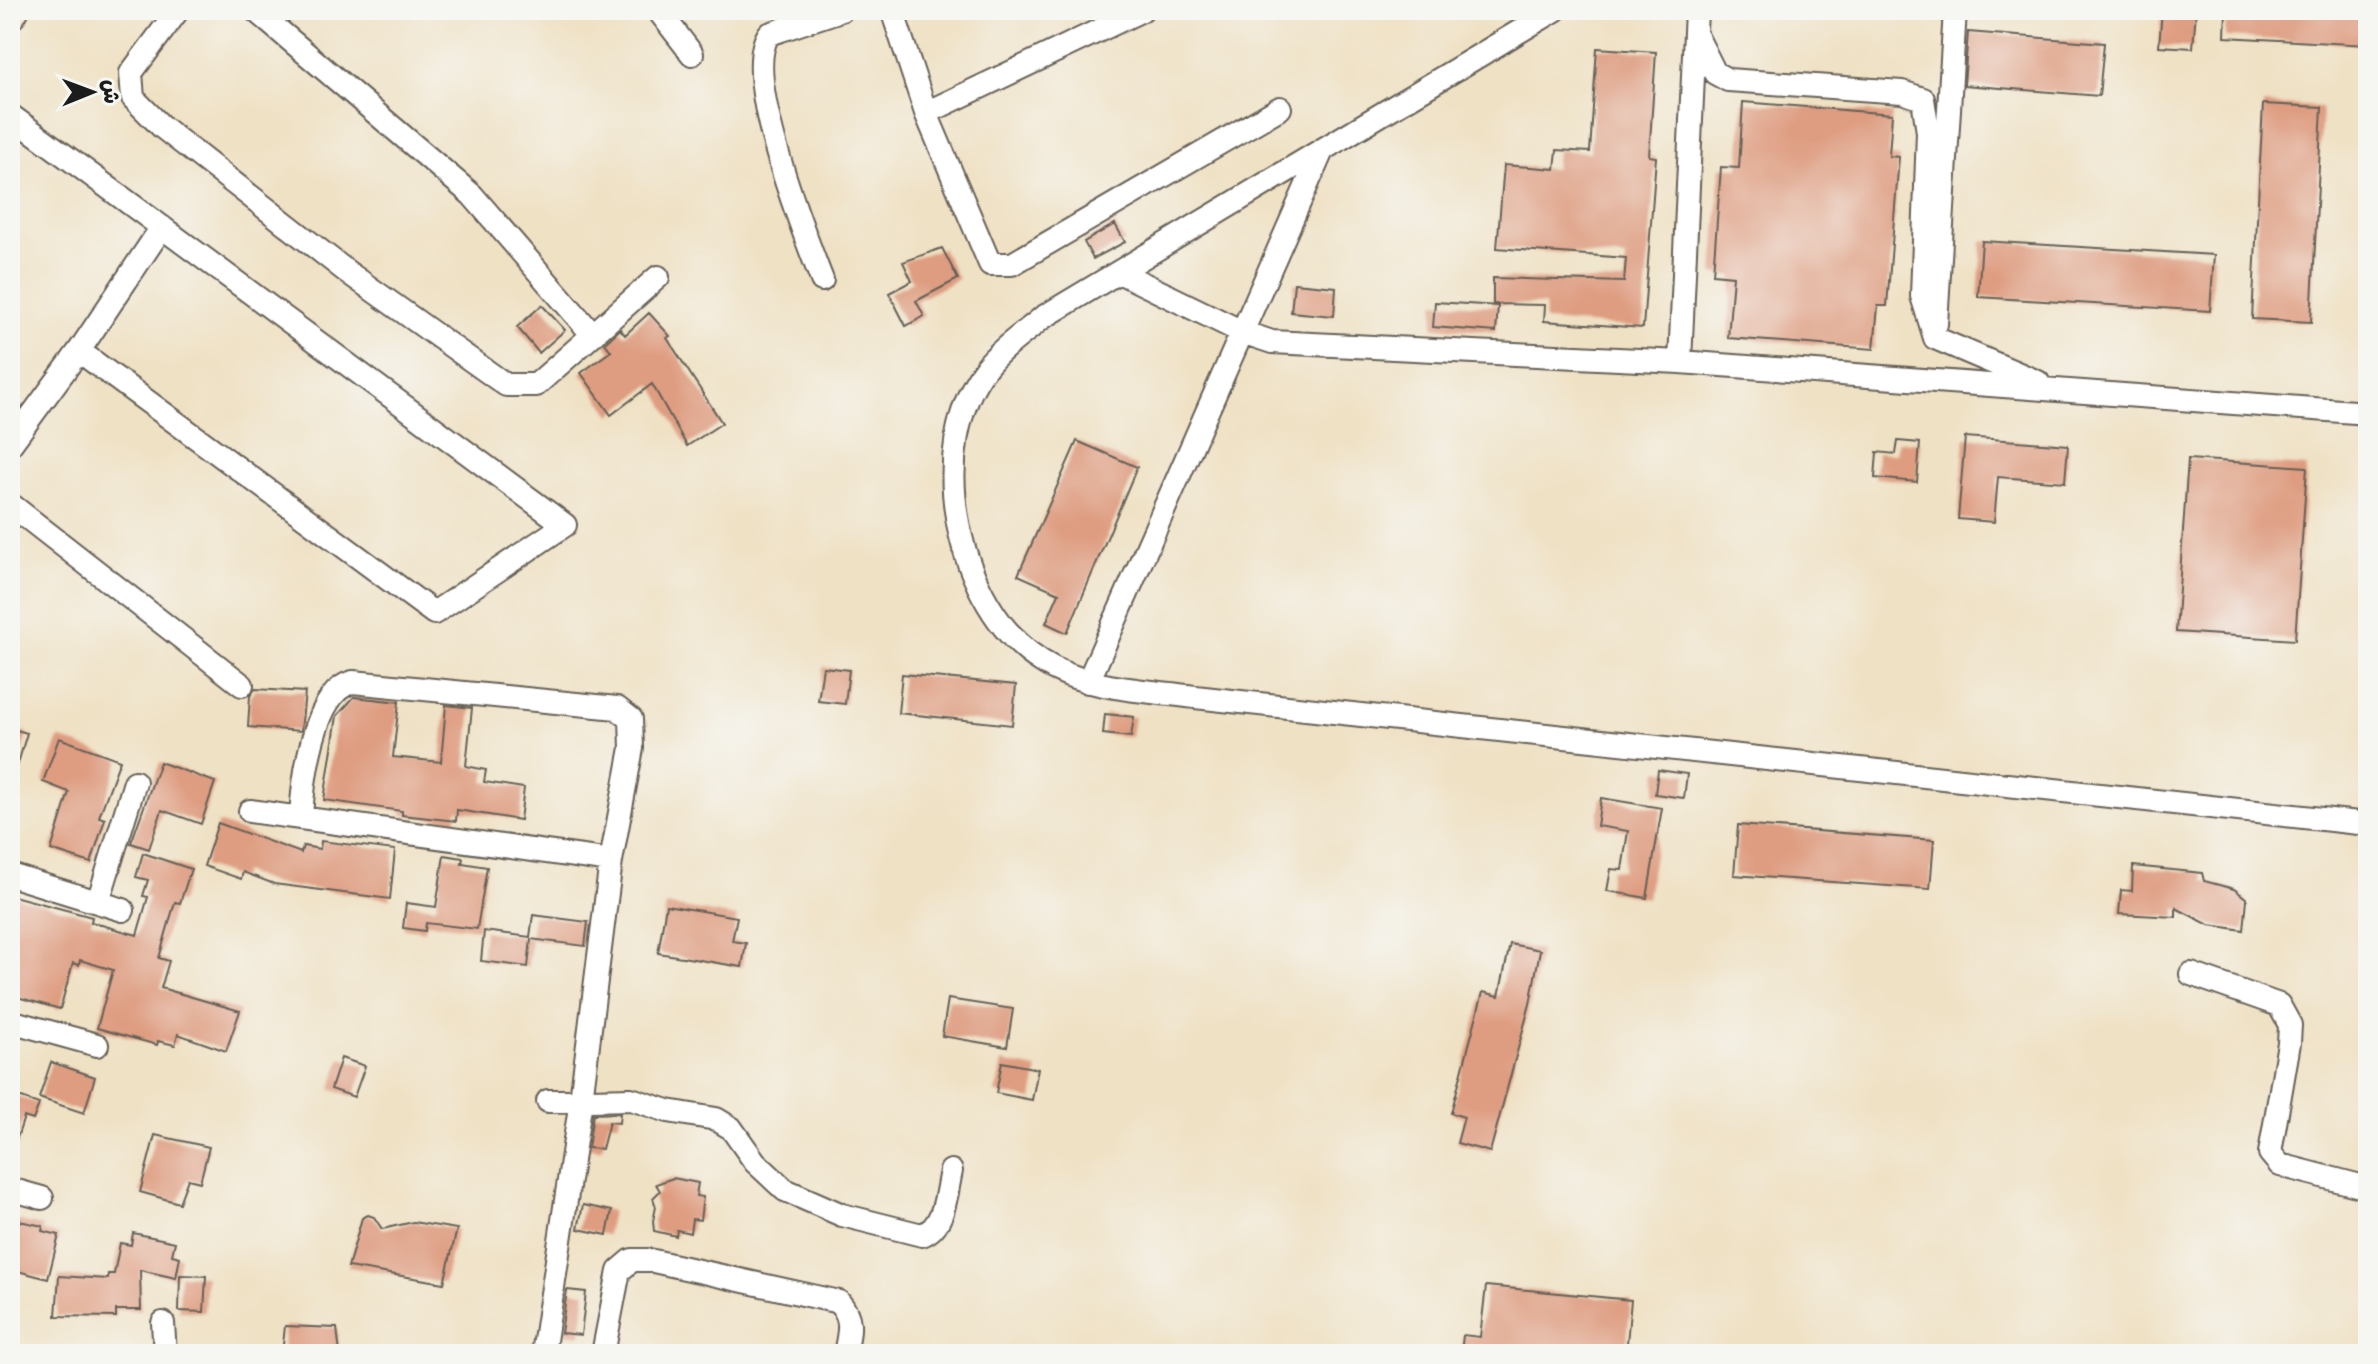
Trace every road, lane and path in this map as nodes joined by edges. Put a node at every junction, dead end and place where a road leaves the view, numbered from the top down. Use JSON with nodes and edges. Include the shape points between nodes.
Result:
{"nodes":[{"id":1,"x":178,"y":10,"type":"edge"},
{"id":2,"x":255,"y":10,"type":"edge"},
{"id":3,"x":658,"y":10,"type":"edge"},
{"id":4,"x":841,"y":10,"type":"edge"},
{"id":5,"x":892,"y":10,"type":"edge"},
{"id":6,"x":1142,"y":10,"type":"edge"},
{"id":7,"x":1555,"y":10,"type":"edge"},
{"id":8,"x":1696,"y":10,"type":"edge"},
{"id":9,"x":1955,"y":10,"type":"edge"},
{"id":10,"x":806,"y":15,"type":"edge"},
{"id":11,"x":1695,"y":33,"type":"junction"},
{"id":12,"x":692,"y":54,"type":"dead end"},
{"id":13,"x":1280,"y":108,"type":"dead end"},
{"id":14,"x":926,"y":113,"type":"junction"},
{"id":15,"x":10,"y":115,"type":"edge"},
{"id":16,"x":1321,"y":153,"type":"junction"},
{"id":17,"x":162,"y":227,"type":"junction"},
{"id":18,"x":1121,"y":273,"type":"junction"},
{"id":19,"x":658,"y":277,"type":"dead end"},
{"id":20,"x":822,"y":280,"type":"dead end"},
{"id":21,"x":1242,"y":332,"type":"junction"},
{"id":22,"x":593,"y":335,"type":"junction"},
{"id":23,"x":1935,"y":338,"type":"junction"},
{"id":24,"x":79,"y":351,"type":"junction"},
{"id":25,"x":1680,"y":362,"type":"junction"},
{"id":26,"x":2062,"y":391,"type":"junction"},
{"id":27,"x":2368,"y":413,"type":"edge"},
{"id":28,"x":10,"y":445,"type":"edge"},
{"id":29,"x":10,"y":504,"type":"edge"},
{"id":30,"x":1088,"y":682,"type":"junction"},
{"id":31,"x":242,"y":685,"type":"dead end"},
{"id":32,"x":135,"y":782,"type":"dead end"},
{"id":33,"x":250,"y":811,"type":"dead end"},
{"id":34,"x":301,"y":817,"type":"junction"},
{"id":35,"x":2368,"y":823,"type":"edge"},
{"id":36,"x":611,"y":861,"type":"junction"},
{"id":37,"x":10,"y":875,"type":"edge"},
{"id":38,"x":98,"y":902,"type":"junction"},
{"id":39,"x":123,"y":910,"type":"dead end"},
{"id":40,"x":2191,"y":974,"type":"dead end"},
{"id":41,"x":10,"y":1021,"type":"edge"},
{"id":42,"x":97,"y":1045,"type":"dead end"},
{"id":43,"x":581,"y":1100,"type":"junction"},
{"id":44,"x":548,"y":1101,"type":"dead end"},
{"id":45,"x":951,"y":1171,"type":"dead end"},
{"id":46,"x":2368,"y":1188,"type":"edge"},
{"id":47,"x":10,"y":1189,"type":"edge"},
{"id":48,"x":42,"y":1198,"type":"dead end"},
{"id":49,"x":163,"y":1323,"type":"dead end"},
{"id":50,"x":165,"y":1354,"type":"edge"},
{"id":51,"x":543,"y":1354,"type":"edge"},
{"id":52,"x":603,"y":1354,"type":"edge"},
{"id":53,"x":845,"y":1354,"type":"edge"}],
"edges":[{"from":1,"to":22,"type":"street","via":[[131,73],[133,98],[174,137],[346,271],[506,385],[536,385]]},
{"from":2,"to":22,"type":"street","via":[[472,195]]},
{"from":3,"to":12,"type":"street"},
{"from":4,"to":10,"type":"street"},
{"from":5,"to":14,"type":"street"},
{"from":6,"to":14,"type":"street"},
{"from":7,"to":16,"type":"street"},
{"from":8,"to":11,"type":"street"},
{"from":9,"to":23,"type":"street"},
{"from":10,"to":20,"type":"street","via":[[769,34],[759,52],[781,174]]},
{"from":11,"to":23,"type":"street","via":[[1715,73],[1728,80],[1902,92],[1923,99],[1928,132],[1922,296]]},
{"from":11,"to":25,"type":"street"},
{"from":13,"to":14,"type":"street","via":[[1012,264],[998,266],[985,256]]},
{"from":15,"to":17,"type":"street"},
{"from":16,"to":18,"type":"street"},
{"from":16,"to":21,"type":"street"},
{"from":17,"to":24,"type":"street"},
{"from":17,"to":24,"type":"street","via":[[565,525],[434,613]]},
{"from":18,"to":21,"type":"street"},
{"from":18,"to":30,"type":"street","via":[[1042,318],[987,366],[961,415],[951,481],[960,541],[997,618],[1040,661]]},
{"from":19,"to":22,"type":"street"},
{"from":21,"to":25,"type":"street","via":[[1272,342]]},
{"from":21,"to":30,"type":"street"},
{"from":23,"to":26,"type":"street"},
{"from":24,"to":28,"type":"street"},
{"from":25,"to":26,"type":"street"},
{"from":26,"to":27,"type":"street"},
{"from":29,"to":31,"type":"street"},
{"from":30,"to":35,"type":"street"},
{"from":32,"to":38,"type":"street"},
{"from":33,"to":34,"type":"street"},
{"from":34,"to":36,"type":"street"},
{"from":34,"to":36,"type":"street","via":[[307,763],[327,702],[343,684],[617,708],[626,711],[634,730]]},
{"from":36,"to":43,"type":"street"},
{"from":37,"to":38,"type":"street"},
{"from":38,"to":39,"type":"street"},
{"from":40,"to":46,"type":"street","via":[[2279,1005],[2290,1025],[2270,1153],[2280,1165]]},
{"from":41,"to":42,"type":"street"},
{"from":43,"to":44,"type":"street"},
{"from":43,"to":45,"type":"street","via":[[631,1099],[716,1119],[731,1128],[755,1162],[785,1190],[842,1215],[922,1235],[938,1224]]},
{"from":43,"to":51,"type":"street"},
{"from":47,"to":48,"type":"street"},
{"from":49,"to":50,"type":"street"},
{"from":52,"to":53,"type":"street","via":[[619,1271],[632,1260],[649,1260],[839,1302],[851,1323]]}]}
